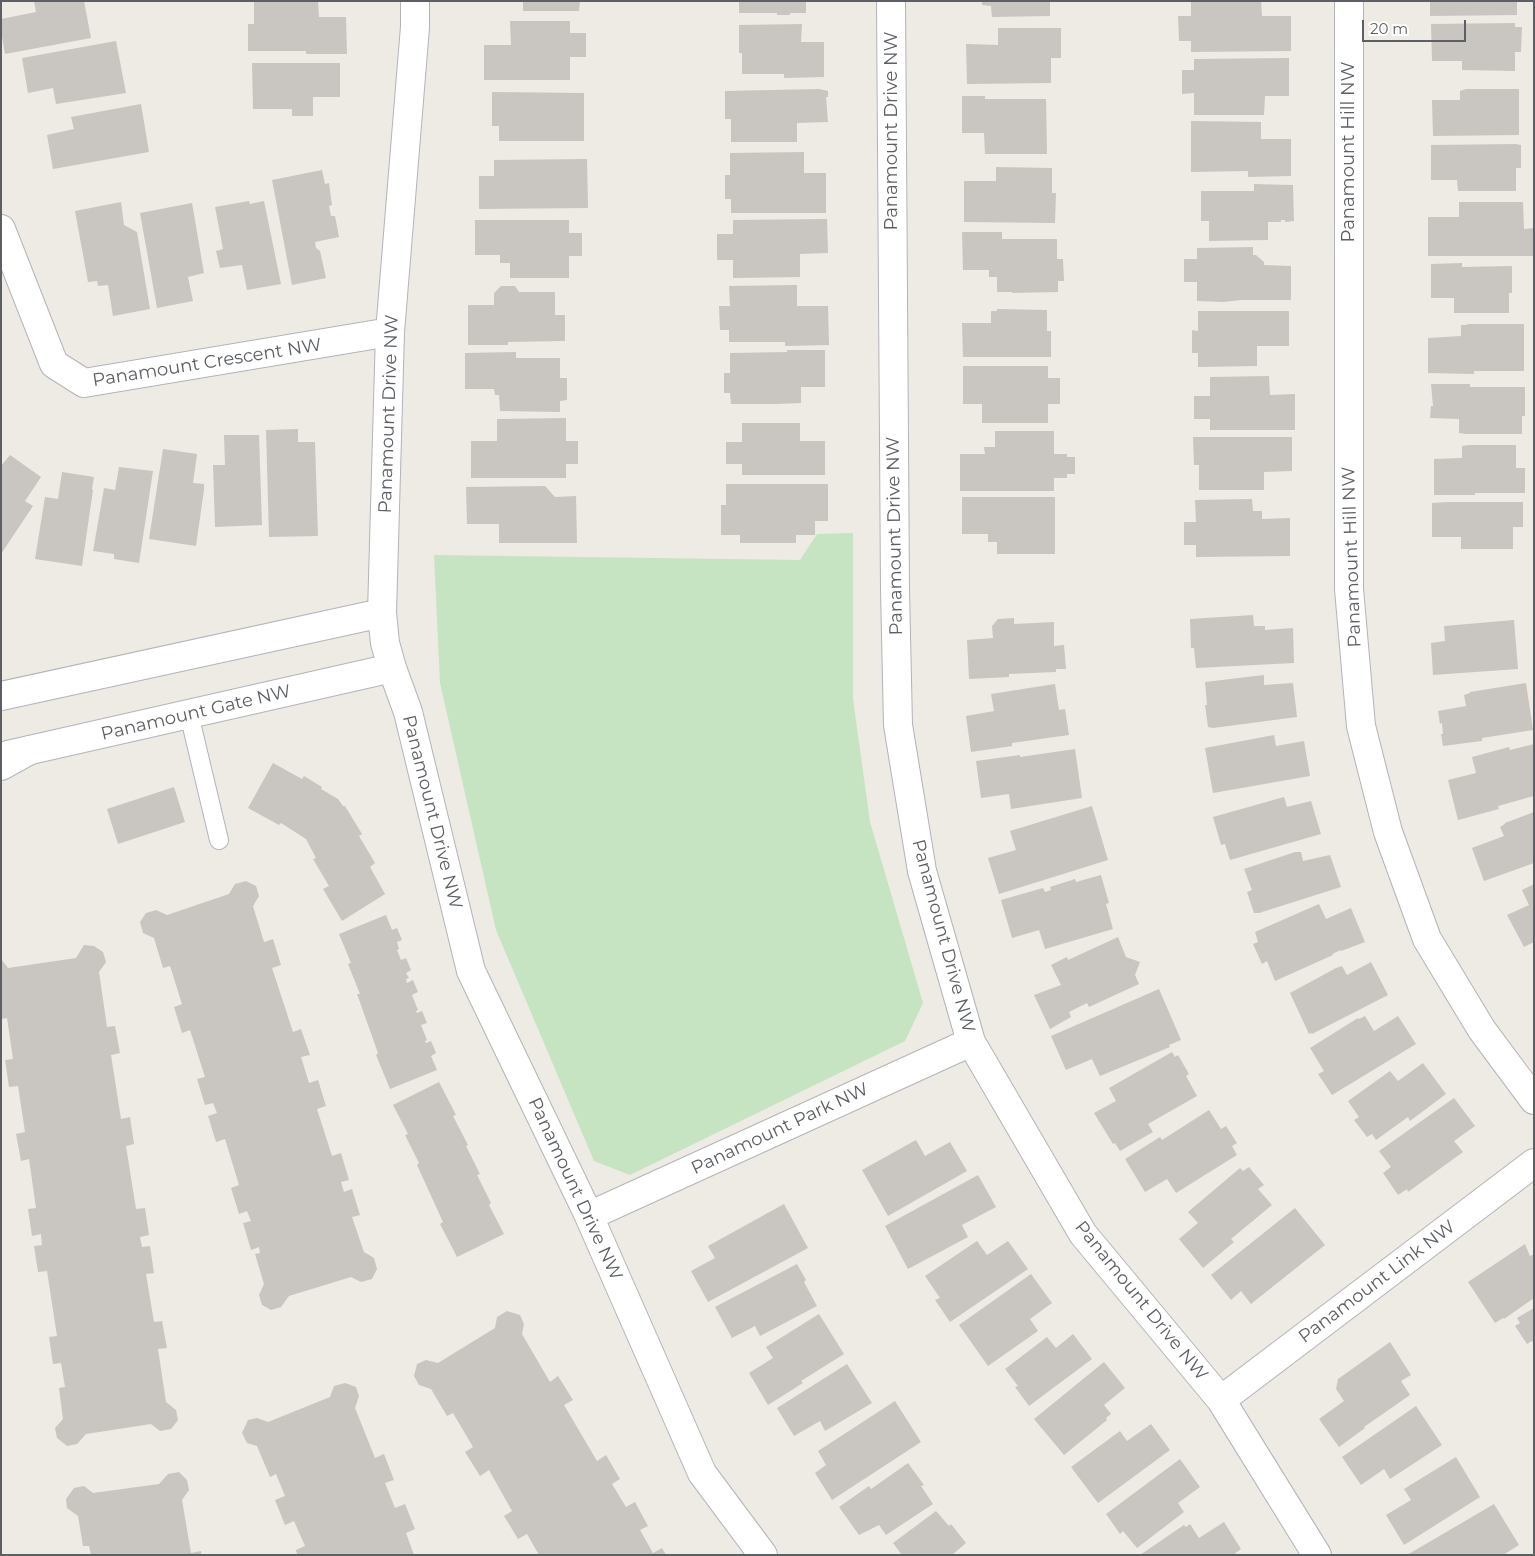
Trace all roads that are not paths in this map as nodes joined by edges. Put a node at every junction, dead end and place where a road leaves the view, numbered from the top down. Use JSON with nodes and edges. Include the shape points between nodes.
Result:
{"nodes":[{"id":1,"x":415,"y":1,"type":"edge"},
{"id":2,"x":891,"y":1,"type":"edge"},
{"id":3,"x":1348,"y":1,"type":"edge"},
{"id":4,"x":1,"y":229,"type":"edge"},
{"id":5,"x":390,"y":332,"type":"junction"},
{"id":6,"x":382,"y":613,"type":"junction"},
{"id":7,"x":392,"y":668,"type":"junction"},
{"id":8,"x":1,"y":696,"type":"edge"},
{"id":9,"x":190,"y":714,"type":"junction"},
{"id":10,"x":30,"y":750,"type":"junction"},
{"id":11,"x":1,"y":756,"type":"edge"},
{"id":12,"x":1,"y":766,"type":"edge"},
{"id":13,"x":219,"y":840,"type":"dead end"},
{"id":14,"x":971,"y":1042,"type":"junction"},
{"id":15,"x":1534,"y":1100,"type":"edge"},
{"id":16,"x":1534,"y":1163,"type":"edge"},
{"id":17,"x":589,"y":1216,"type":"junction"},
{"id":18,"x":1221,"y":1400,"type":"junction"},
{"id":19,"x":763,"y":1555,"type":"edge"},
{"id":20,"x":1317,"y":1555,"type":"edge"}],
"edges":[{"from":1,"to":5,"type":"street","name":"Panamount Drive NW"},
{"from":2,"to":14,"type":"street","name":"Panamount Drive NW","via":[[898,725],[922,871]]},
{"from":3,"to":15,"type":"street","name":"Panamount Hill NW","via":[[1349,589],[1361,726],[1388,832],[1427,939],[1482,1030]]},
{"from":4,"to":5,"type":"street","name":"Panamount Crescent NW","via":[[54,364],[84,383]]},
{"from":5,"to":6,"type":"street","name":"Panamount Drive NW"},
{"from":6,"to":7,"type":"street","name":"Panamount Drive NW"},
{"from":6,"to":8,"type":"street"},
{"from":7,"to":9,"type":"street","name":"Panamount Gate NW"},
{"from":7,"to":17,"type":"street","name":"Panamount Drive NW","via":[[408,712],[471,971]]},
{"from":9,"to":10,"type":"street","name":"Panamount Gate NW"},
{"from":9,"to":13,"type":"lane"},
{"from":10,"to":11,"type":"street","name":"Panamount Gate NW"},
{"from":10,"to":12,"type":"street"},
{"from":14,"to":17,"type":"street","name":"Panamount Park NW"},
{"from":14,"to":18,"type":"street","name":"Panamount Drive NW","via":[[1083,1234]]},
{"from":16,"to":18,"type":"street","name":"Panamount Link NW"},
{"from":17,"to":19,"type":"street","name":"Panamount Drive NW","via":[[702,1473]]},
{"from":18,"to":20,"type":"street","name":"Panamount Drive NW"}]}
